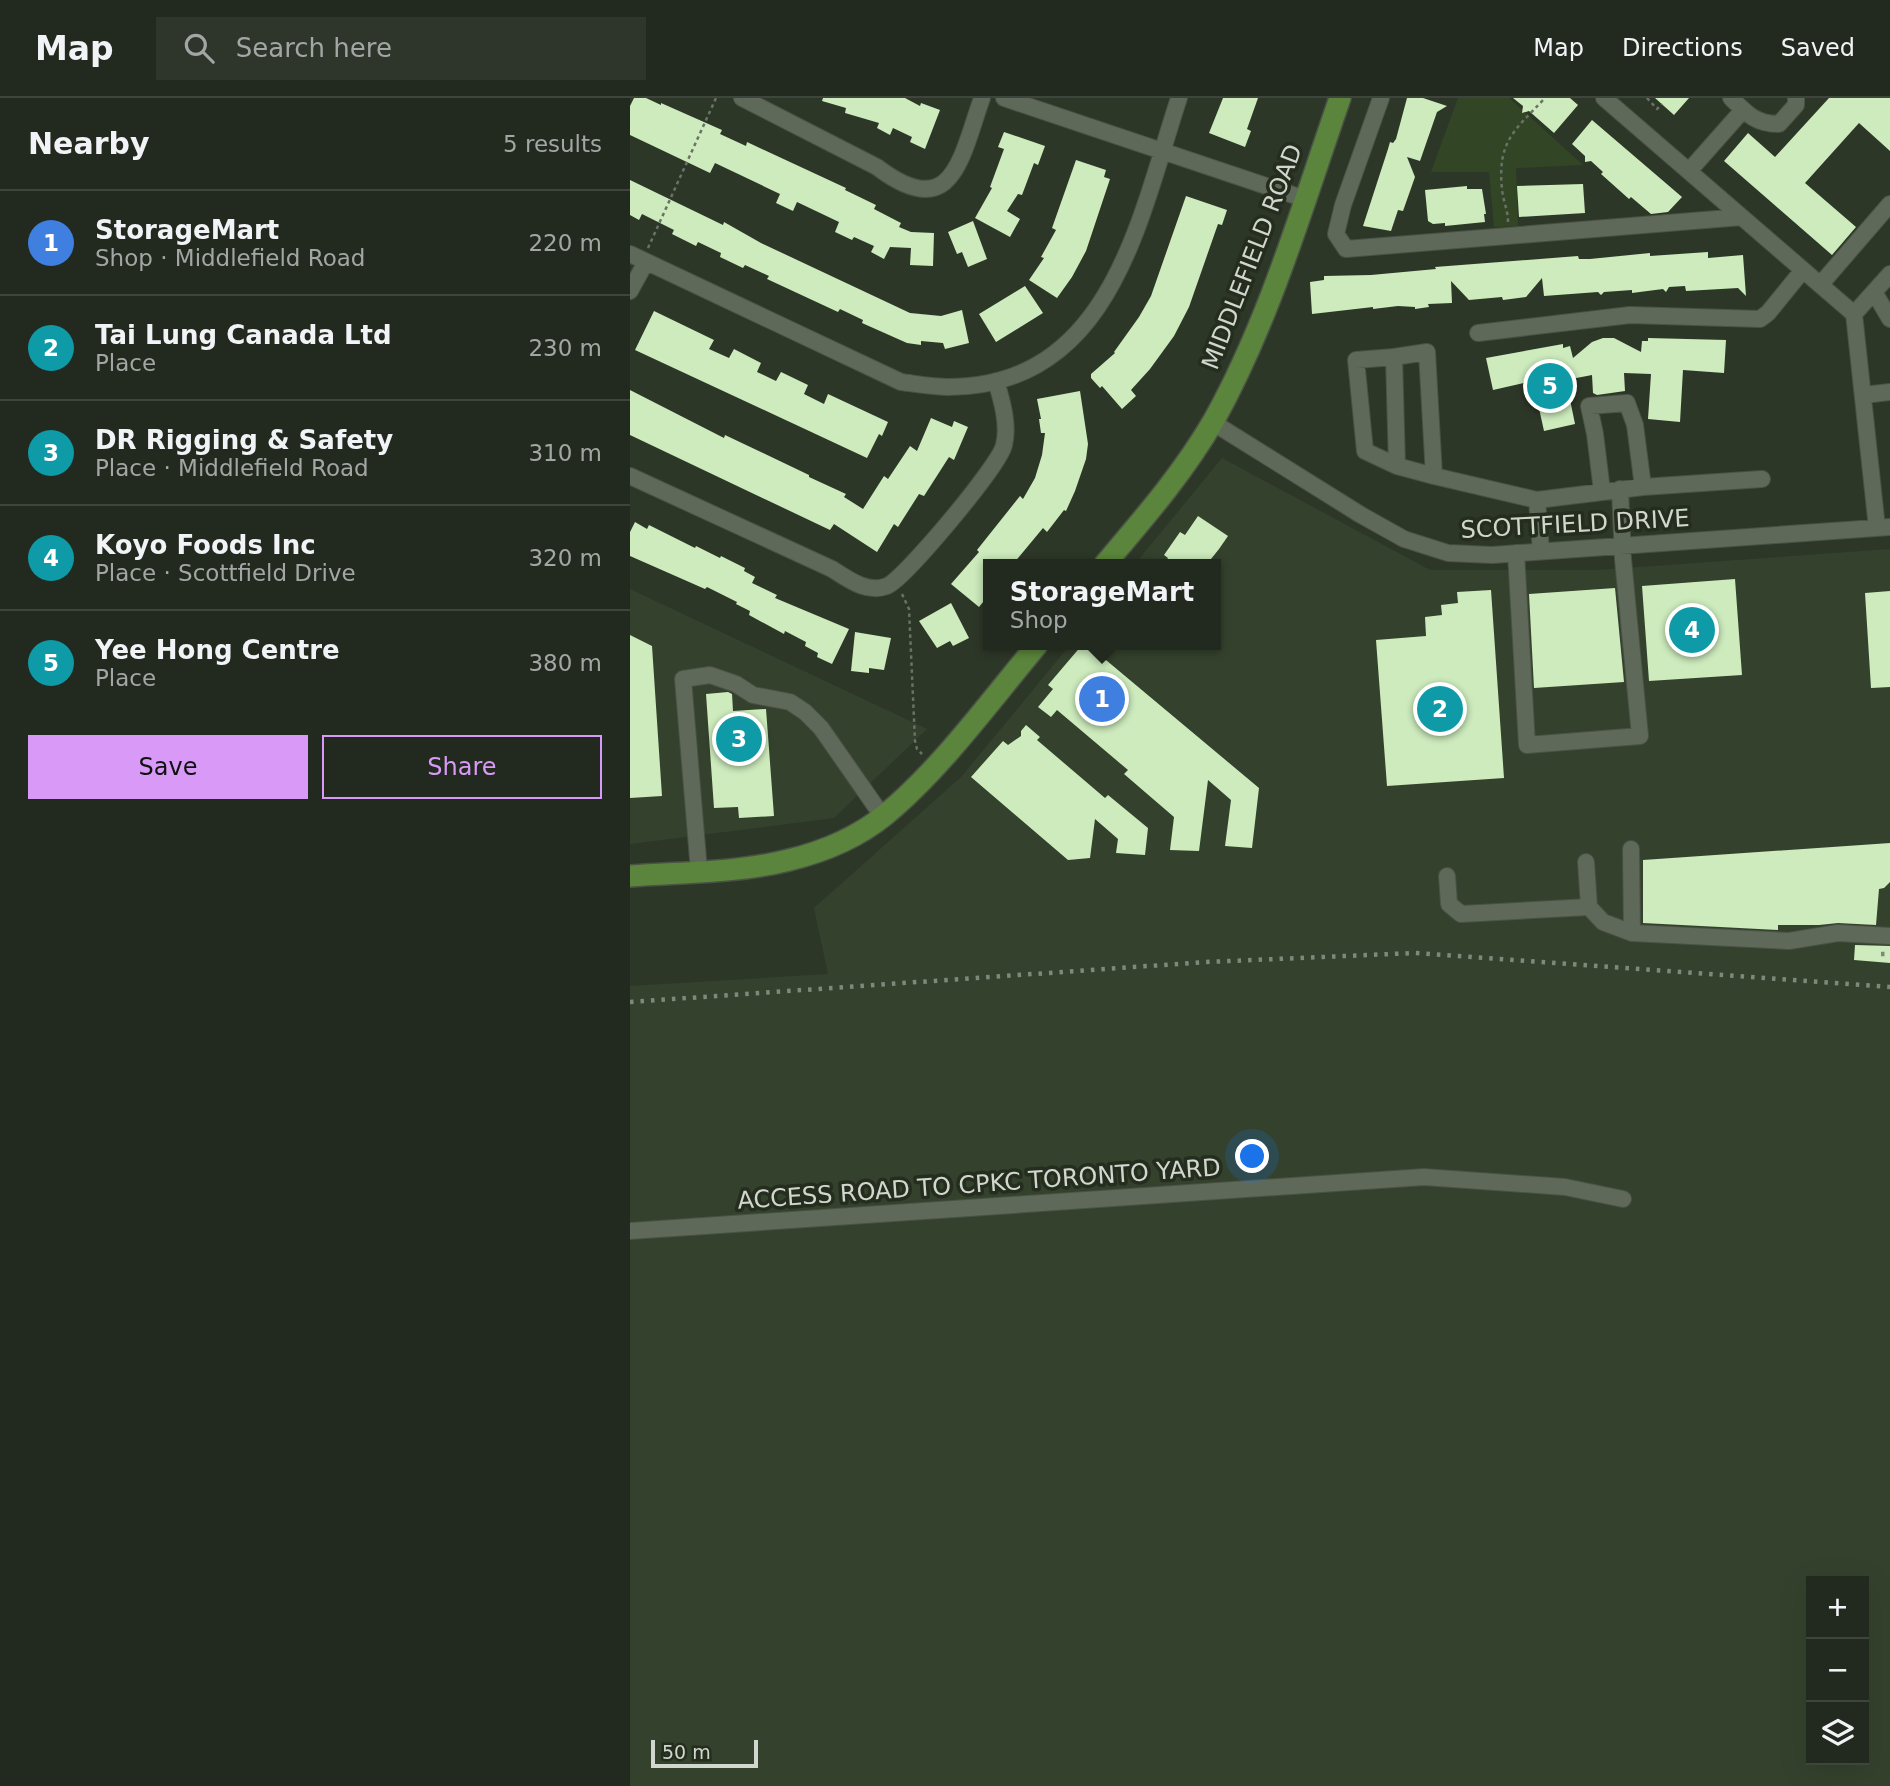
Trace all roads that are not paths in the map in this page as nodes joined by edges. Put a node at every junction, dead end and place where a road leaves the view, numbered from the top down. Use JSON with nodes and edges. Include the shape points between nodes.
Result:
{"nodes":[{"id":1,"x":742,"y":98,"type":"edge"},
{"id":2,"x":982,"y":98,"type":"edge"},
{"id":3,"x":1004,"y":98,"type":"edge"},
{"id":4,"x":1179,"y":98,"type":"edge"},
{"id":5,"x":1340,"y":98,"type":"edge"},
{"id":6,"x":1381,"y":98,"type":"edge"},
{"id":7,"x":1604,"y":98,"type":"edge"},
{"id":8,"x":1796,"y":98,"type":"edge"},
{"id":9,"x":1737,"y":104,"type":"edge"},
{"id":10,"x":1162,"y":149,"type":"junction"},
{"id":11,"x":1689,"y":172,"type":"junction"},
{"id":12,"x":1305,"y":199,"type":"junction"},
{"id":13,"x":1890,"y":204,"type":"edge"},
{"id":14,"x":1742,"y":217,"type":"junction"},
{"id":15,"x":630,"y":254,"type":"edge"},
{"id":16,"x":646,"y":262,"type":"junction"},
{"id":17,"x":1804,"y":270,"type":"junction"},
{"id":18,"x":1890,"y":274,"type":"edge"},
{"id":19,"x":1821,"y":285,"type":"junction"},
{"id":20,"x":630,"y":291,"type":"edge"},
{"id":21,"x":1874,"y":292,"type":"junction"},
{"id":22,"x":1854,"y":314,"type":"junction"},
{"id":23,"x":1890,"y":319,"type":"edge"},
{"id":24,"x":1478,"y":333,"type":"dead end"},
{"id":25,"x":1394,"y":357,"type":"junction"},
{"id":26,"x":996,"y":381,"type":"junction"},
{"id":27,"x":1890,"y":392,"type":"edge"},
{"id":28,"x":1864,"y":395,"type":"junction"},
{"id":29,"x":1212,"y":422,"type":"junction"},
{"id":30,"x":1397,"y":466,"type":"junction"},
{"id":31,"x":630,"y":476,"type":"edge"},
{"id":32,"x":1434,"y":476,"type":"junction"},
{"id":33,"x":1762,"y":479,"type":"dead end"},
{"id":34,"x":1643,"y":487,"type":"junction"},
{"id":35,"x":1620,"y":489,"type":"junction"},
{"id":36,"x":1602,"y":491,"type":"junction"},
{"id":37,"x":1537,"y":500,"type":"junction"},
{"id":38,"x":1884,"y":528,"type":"edge"},
{"id":39,"x":1623,"y":545,"type":"junction"},
{"id":40,"x":1541,"y":551,"type":"junction"},
{"id":41,"x":1516,"y":553,"type":"junction"},
{"id":42,"x":1109,"y":559,"type":"edge"},
{"id":43,"x":1033,"y":650,"type":"edge"},
{"id":44,"x":883,"y":817,"type":"junction"},
{"id":45,"x":1631,"y":849,"type":"dead end"},
{"id":46,"x":1586,"y":862,"type":"dead end"},
{"id":47,"x":699,"y":871,"type":"junction"},
{"id":48,"x":630,"y":876,"type":"edge"},
{"id":49,"x":1447,"y":876,"type":"dead end"},
{"id":50,"x":1588,"y":907,"type":"junction"},
{"id":51,"x":1632,"y":933,"type":"junction"},
{"id":52,"x":1890,"y":936,"type":"edge"},
{"id":53,"x":1623,"y":1199,"type":"dead end"},
{"id":54,"x":630,"y":1231,"type":"edge"}],
"edges":[{"from":1,"to":2,"type":"street","via":[[891,178],[925,190],[934,190],[957,169]]},
{"from":3,"to":10,"type":"street"},
{"from":4,"to":10,"type":"street"},
{"from":5,"to":12,"type":"main road","name":"MIDDLEFIELD ROAD"},
{"from":6,"to":14,"type":"street","via":[[1336,234],[1346,249]]},
{"from":7,"to":11,"type":"street"},
{"from":8,"to":9,"type":"street","via":[[1779,124],[1763,124]]},
{"from":9,"to":11,"type":"street"},
{"from":10,"to":12,"type":"street"},
{"from":10,"to":26,"type":"street","via":[[1127,256],[1093,317],[1061,348],[1031,368]]},
{"from":11,"to":14,"type":"street"},
{"from":12,"to":29,"type":"main road","name":"MIDDLEFIELD ROAD","via":[[1272,294]]},
{"from":13,"to":19,"type":"street"},
{"from":14,"to":17,"type":"street"},
{"from":15,"to":16,"type":"street"},
{"from":16,"to":20,"type":"street"},
{"from":16,"to":26,"type":"street","via":[[901,382],[949,387]]},
{"from":17,"to":19,"type":"street"},
{"from":17,"to":24,"type":"street","via":[[1760,319],[1630,315]]},
{"from":18,"to":21,"type":"street"},
{"from":19,"to":22,"type":"street"},
{"from":21,"to":22,"type":"street"},
{"from":21,"to":23,"type":"street"},
{"from":22,"to":28,"type":"street"},
{"from":25,"to":30,"type":"street"},
{"from":25,"to":30,"type":"street","via":[[1356,360],[1365,451]]},
{"from":25,"to":32,"type":"street","via":[[1427,352]]},
{"from":26,"to":31,"type":"street","via":[[1005,419],[1002,451],[905,571],[886,586],[864,587]]},
{"from":27,"to":28,"type":"street"},
{"from":28,"to":38,"type":"street"},
{"from":29,"to":41,"type":"street","name":"SCOTTFIELD DRIVE","via":[[1404,539],[1448,553]]},
{"from":29,"to":42,"type":"main road","name":"MIDDLEFIELD ROAD","via":[[1159,500]]},
{"from":30,"to":32,"type":"street"},
{"from":32,"to":37,"type":"street"},
{"from":33,"to":34,"type":"street"},
{"from":34,"to":35,"type":"street"},
{"from":34,"to":36,"type":"street","via":[[1635,425],[1627,403],[1589,405]]},
{"from":35,"to":36,"type":"street"},
{"from":35,"to":39,"type":"street"},
{"from":36,"to":37,"type":"street"},
{"from":37,"to":40,"type":"street"},
{"from":38,"to":39,"type":"street","name":"SCOTTFIELD DRIVE"},
{"from":39,"to":40,"type":"street","name":"SCOTTFIELD DRIVE"},
{"from":39,"to":41,"type":"street","via":[[1640,736],[1527,745]]},
{"from":40,"to":41,"type":"street","name":"SCOTTFIELD DRIVE"},
{"from":43,"to":44,"type":"main road","via":[[922,781]]},
{"from":44,"to":47,"type":"main road","via":[[808,855],[753,867]]},
{"from":44,"to":47,"type":"street","via":[[805,712],[790,702],[752,695],[710,675],[683,678]]},
{"from":45,"to":51,"type":"street"},
{"from":46,"to":50,"type":"street"},
{"from":47,"to":48,"type":"main road"},
{"from":49,"to":50,"type":"street","via":[[1449,904],[1461,914]]},
{"from":50,"to":51,"type":"street","via":[[1603,922]]},
{"from":51,"to":52,"type":"street","via":[[1789,940],[1838,933]]},
{"from":53,"to":54,"type":"street","name":"ACCESS ROAD TO CPKC TORONTO YARD","via":[[1565,1187],[1424,1177]]}]}
